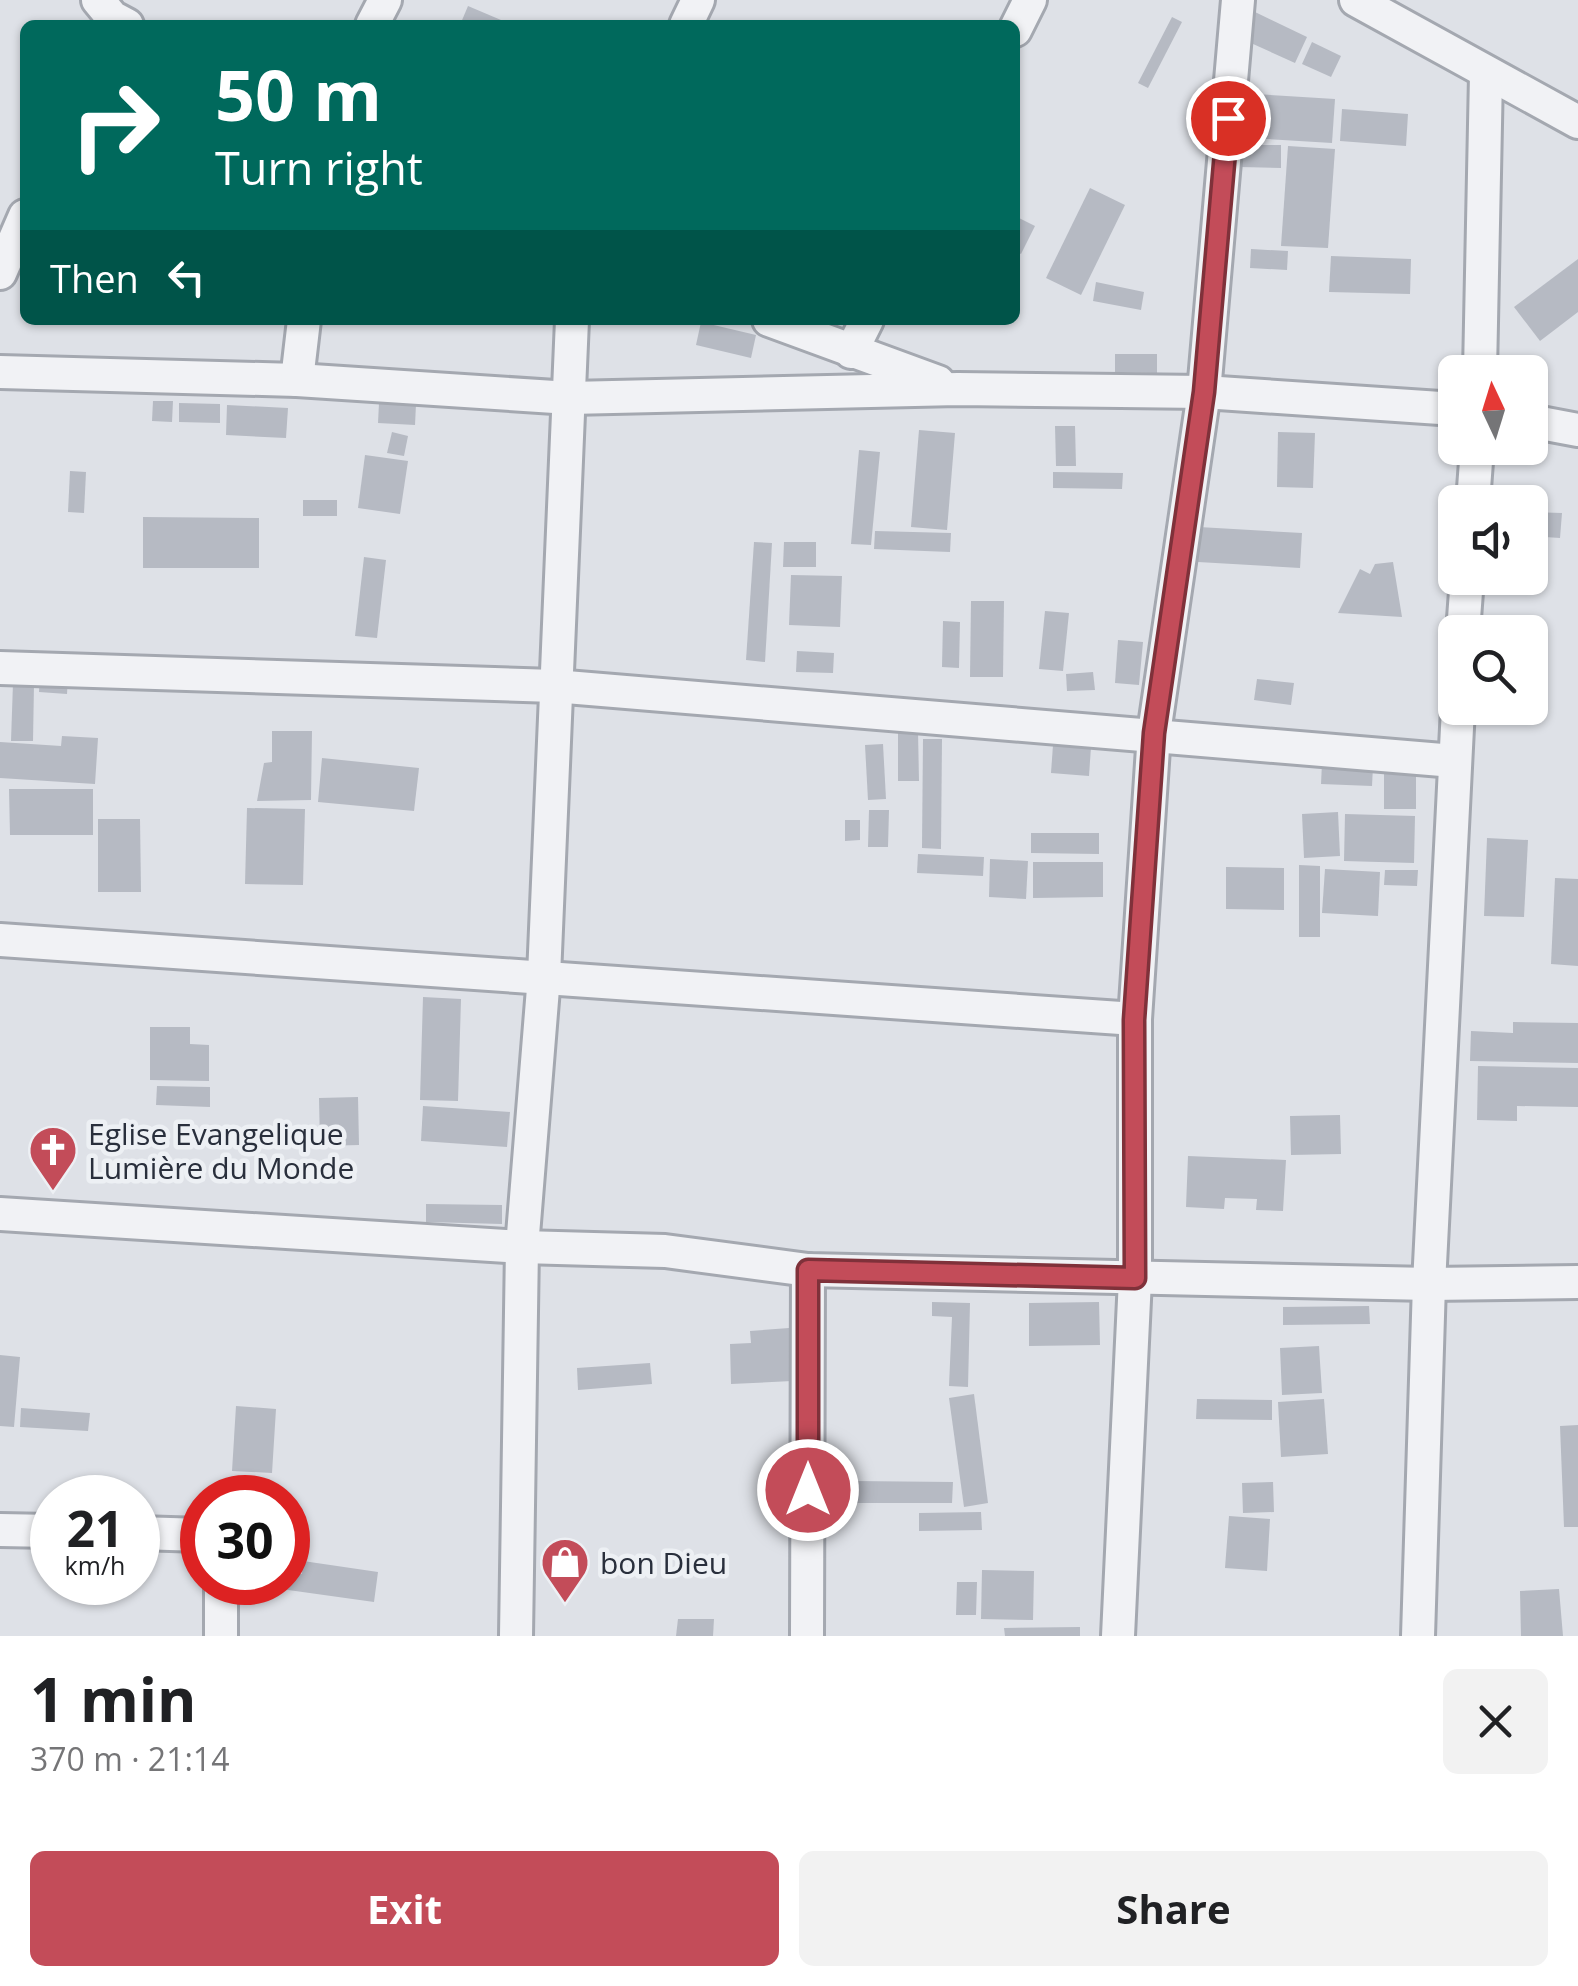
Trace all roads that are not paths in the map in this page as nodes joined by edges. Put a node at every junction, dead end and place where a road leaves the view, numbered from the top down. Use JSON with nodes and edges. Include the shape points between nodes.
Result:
{"nodes":[{"id":1,"x":1238,"y":0,"type":"edge"},
{"id":2,"x":1360,"y":0,"type":"edge"},
{"id":3,"x":1486,"y":75,"type":"junction"},
{"id":4,"x":1578,"y":122,"type":"edge"},
{"id":5,"x":20,"y":227,"type":"edge"},
{"id":6,"x":0,"y":273,"type":"edge"},
{"id":7,"x":304,"y":325,"type":"edge"},
{"id":8,"x":572,"y":325,"type":"edge"},
{"id":9,"x":782,"y":325,"type":"edge"},
{"id":10,"x":864,"y":325,"type":"edge"},
{"id":11,"x":850,"y":352,"type":"junction"},
{"id":12,"x":1480,"y":355,"type":"edge"},
{"id":13,"x":0,"y":372,"type":"edge"},
{"id":14,"x":298,"y":380,"type":"junction"},
{"id":15,"x":958,"y":389,"type":"junction"},
{"id":16,"x":1204,"y":392,"type":"junction"},
{"id":17,"x":570,"y":398,"type":"junction"},
{"id":18,"x":1438,"y":409,"type":"edge"},
{"id":19,"x":1548,"y":424,"type":"edge"},
{"id":20,"x":1578,"y":430,"type":"edge"},
{"id":21,"x":0,"y":668,"type":"edge"},
{"id":22,"x":554,"y":686,"type":"junction"},
{"id":23,"x":1457,"y":725,"type":"edge"},
{"id":24,"x":1154,"y":733,"type":"junction"},
{"id":25,"x":1454,"y":761,"type":"junction"},
{"id":26,"x":0,"y":940,"type":"edge"},
{"id":27,"x":544,"y":976,"type":"junction"},
{"id":28,"x":1134,"y":1020,"type":"junction"},
{"id":29,"x":0,"y":1214,"type":"edge"},
{"id":30,"x":522,"y":1248,"type":"junction"},
{"id":31,"x":808,"y":1270,"type":"junction"},
{"id":32,"x":1135,"y":1278,"type":"junction"},
{"id":33,"x":1578,"y":1282,"type":"edge"},
{"id":34,"x":1429,"y":1284,"type":"junction"},
{"id":35,"x":0,"y":1530,"type":"edge"},
{"id":36,"x":30,"y":1531,"type":"edge"},
{"id":37,"x":221,"y":1605,"type":"edge"},
{"id":38,"x":221,"y":1636,"type":"edge"},
{"id":39,"x":516,"y":1636,"type":"edge"},
{"id":40,"x":807,"y":1636,"type":"edge"},
{"id":41,"x":1118,"y":1636,"type":"edge"},
{"id":42,"x":1418,"y":1636,"type":"edge"}],
"edges":[{"from":1,"to":16,"type":"street"},
{"from":2,"to":3,"type":"street"},
{"from":3,"to":4,"type":"street"},
{"from":3,"to":12,"type":"street"},
{"from":5,"to":6,"type":"street"},
{"from":7,"to":14,"type":"street"},
{"from":8,"to":17,"type":"street"},
{"from":9,"to":11,"type":"street"},
{"from":10,"to":11,"type":"street"},
{"from":11,"to":15,"type":"street"},
{"from":13,"to":14,"type":"street"},
{"from":14,"to":17,"type":"street"},
{"from":15,"to":16,"type":"street"},
{"from":15,"to":17,"type":"street"},
{"from":16,"to":18,"type":"street"},
{"from":16,"to":24,"type":"street"},
{"from":17,"to":22,"type":"street"},
{"from":19,"to":20,"type":"street"},
{"from":21,"to":22,"type":"street"},
{"from":22,"to":24,"type":"street"},
{"from":22,"to":27,"type":"street"},
{"from":23,"to":25,"type":"street"},
{"from":24,"to":25,"type":"street"},
{"from":24,"to":28,"type":"street"},
{"from":25,"to":34,"type":"street"},
{"from":26,"to":27,"type":"street"},
{"from":27,"to":28,"type":"street"},
{"from":27,"to":30,"type":"street"},
{"from":28,"to":32,"type":"street"},
{"from":29,"to":30,"type":"street"},
{"from":30,"to":31,"type":"street","via":[[665,1251]]},
{"from":30,"to":39,"type":"street"},
{"from":31,"to":32,"type":"street"},
{"from":31,"to":40,"type":"street"},
{"from":32,"to":34,"type":"street"},
{"from":32,"to":41,"type":"street"},
{"from":33,"to":34,"type":"street"},
{"from":34,"to":42,"type":"street"},
{"from":35,"to":36,"type":"street"},
{"from":37,"to":38,"type":"street"}]}
